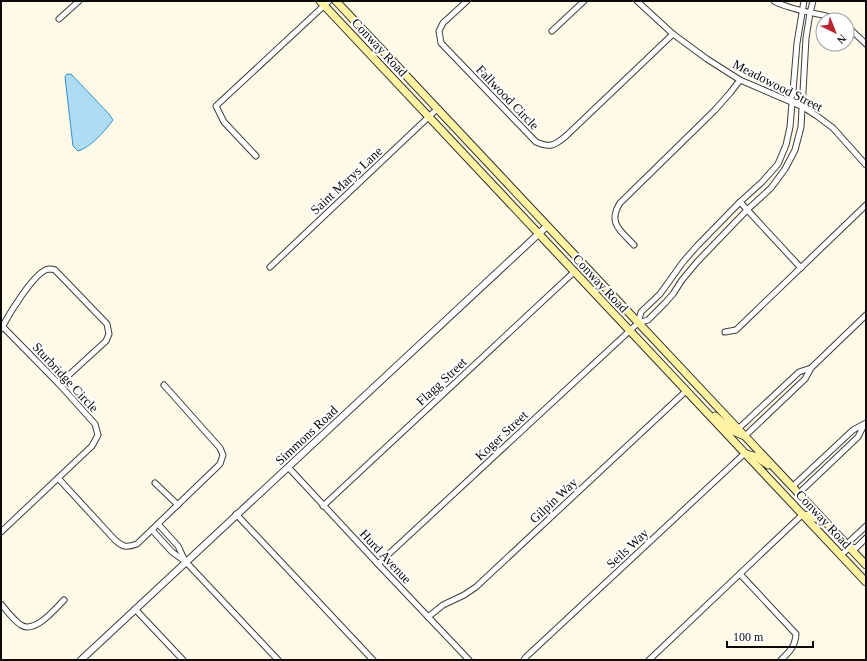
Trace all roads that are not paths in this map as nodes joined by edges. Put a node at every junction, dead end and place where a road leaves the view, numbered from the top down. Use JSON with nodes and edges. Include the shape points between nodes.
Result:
{"nodes":[{"id":1,"x":79,"y":1,"type":"edge"},
{"id":2,"x":336,"y":1,"type":"edge"},
{"id":3,"x":467,"y":1,"type":"edge"},
{"id":4,"x":584,"y":1,"type":"edge"},
{"id":5,"x":637,"y":1,"type":"edge"},
{"id":6,"x":774,"y":1,"type":"edge"},
{"id":7,"x":804,"y":1,"type":"edge"},
{"id":8,"x":813,"y":1,"type":"edge"},
{"id":9,"x":325,"y":3,"type":"edge"},
{"id":10,"x":802,"y":12,"type":"junction"},
{"id":11,"x":810,"y":13,"type":"junction"},
{"id":12,"x":815,"y":14,"type":"edge"},
{"id":13,"x":59,"y":19,"type":"dead end"},
{"id":14,"x":552,"y":32,"type":"dead end"},
{"id":15,"x":674,"y":34,"type":"junction"},
{"id":16,"x":855,"y":34,"type":"edge"},
{"id":17,"x":866,"y":44,"type":"edge"},
{"id":18,"x":740,"y":80,"type":"junction"},
{"id":19,"x":792,"y":102,"type":"junction"},
{"id":20,"x":803,"y":107,"type":"junction"},
{"id":21,"x":437,"y":109,"type":"junction"},
{"id":22,"x":429,"y":117,"type":"junction"},
{"id":23,"x":256,"y":156,"type":"dead end"},
{"id":24,"x":866,"y":165,"type":"edge"},
{"id":25,"x":740,"y":202,"type":"junction"},
{"id":26,"x":866,"y":205,"type":"edge"},
{"id":27,"x":747,"y":210,"type":"junction"},
{"id":28,"x":547,"y":226,"type":"junction"},
{"id":29,"x":538,"y":234,"type":"junction"},
{"id":30,"x":634,"y":245,"type":"dead end"},
{"id":31,"x":270,"y":267,"type":"dead end"},
{"id":32,"x":802,"y":268,"type":"junction"},
{"id":33,"x":574,"y":272,"type":"junction"},
{"id":34,"x":866,"y":315,"type":"edge"},
{"id":35,"x":638,"y":323,"type":"junction"},
{"id":36,"x":2,"y":327,"type":"edge"},
{"id":37,"x":629,"y":331,"type":"junction"},
{"id":38,"x":725,"y":332,"type":"dead end"},
{"id":39,"x":811,"y":368,"type":"junction"},
{"id":40,"x":59,"y":384,"type":"junction"},
{"id":41,"x":164,"y":385,"type":"dead end"},
{"id":42,"x":686,"y":391,"type":"junction"},
{"id":43,"x":706,"y":412,"type":"junction"},
{"id":44,"x":865,"y":424,"type":"edge"},
{"id":45,"x":738,"y":429,"type":"junction"},
{"id":46,"x":745,"y":436,"type":"junction"},
{"id":47,"x":745,"y":453,"type":"junction"},
{"id":48,"x":288,"y":467,"type":"junction"},
{"id":49,"x":780,"y":474,"type":"junction"},
{"id":50,"x":58,"y":478,"type":"junction"},
{"id":51,"x":155,"y":482,"type":"dead end"},
{"id":52,"x":792,"y":487,"type":"junction"},
{"id":53,"x":799,"y":493,"type":"junction"},
{"id":54,"x":178,"y":505,"type":"junction"},
{"id":55,"x":323,"y":506,"type":"junction"},
{"id":56,"x":236,"y":514,"type":"junction"},
{"id":57,"x":802,"y":515,"type":"junction"},
{"id":58,"x":158,"y":524,"type":"junction"},
{"id":59,"x":866,"y":526,"type":"edge"},
{"id":60,"x":832,"y":528,"type":"junction"},
{"id":61,"x":152,"y":530,"type":"junction"},
{"id":62,"x":1,"y":532,"type":"edge"},
{"id":63,"x":866,"y":538,"type":"edge"},
{"id":64,"x":850,"y":547,"type":"junction"},
{"id":65,"x":841,"y":555,"type":"junction"},
{"id":66,"x":186,"y":562,"type":"junction"},
{"id":67,"x":378,"y":564,"type":"junction"},
{"id":68,"x":866,"y":565,"type":"edge"},
{"id":69,"x":740,"y":574,"type":"junction"},
{"id":70,"x":866,"y":582,"type":"edge"},
{"id":71,"x":64,"y":600,"type":"dead end"},
{"id":72,"x":1,"y":604,"type":"edge"},
{"id":73,"x":135,"y":609,"type":"junction"},
{"id":74,"x":428,"y":617,"type":"junction"},
{"id":75,"x":84,"y":659,"type":"edge"},
{"id":76,"x":183,"y":660,"type":"edge"},
{"id":77,"x":278,"y":660,"type":"edge"},
{"id":78,"x":374,"y":660,"type":"edge"},
{"id":79,"x":469,"y":660,"type":"edge"},
{"id":80,"x":524,"y":660,"type":"edge"},
{"id":81,"x":649,"y":660,"type":"edge"},
{"id":82,"x":781,"y":660,"type":"edge"}],
"edges":[{"from":1,"to":13,"type":"street"},
{"from":2,"to":21,"type":"main road","name":"Conway Road"},
{"from":3,"to":15,"type":"street","name":"Fallwood Circle","via":[[443,23],[439,31],[441,43],[536,142],[546,146],[557,144]]},
{"from":4,"to":14,"type":"street"},
{"from":5,"to":15,"type":"street","name":"Meadowood Street"},
{"from":6,"to":10,"type":"street"},
{"from":7,"to":10,"type":"street"},
{"from":8,"to":11,"type":"street"},
{"from":9,"to":22,"type":"main road","name":"Conway Road"},
{"from":9,"to":23,"type":"street","via":[[216,106],[224,122]]},
{"from":10,"to":11,"type":"street"},
{"from":10,"to":19,"type":"street"},
{"from":11,"to":12,"type":"street"},
{"from":11,"to":20,"type":"street","via":[[806,38]]},
{"from":15,"to":18,"type":"street","name":"Meadowood Street","via":[[707,60]]},
{"from":16,"to":17,"type":"street"},
{"from":18,"to":19,"type":"street","name":"Meadowood Street"},
{"from":18,"to":30,"type":"street","via":[[716,110],[615,210],[616,226]]},
{"from":19,"to":20,"type":"street","name":"Meadowood Street"},
{"from":19,"to":25,"type":"street","via":[[790,128],[778,164]]},
{"from":20,"to":24,"type":"street","name":"Meadowood Street","via":[[833,128]]},
{"from":20,"to":27,"type":"street","via":[[795,150],[785,169],[771,188]]},
{"from":21,"to":22,"type":"street","name":"Saint Marys Lane"},
{"from":21,"to":28,"type":"main road","name":"Conway Road"},
{"from":22,"to":29,"type":"main road","name":"Conway Road"},
{"from":22,"to":31,"type":"street","name":"Saint Marys Lane"},
{"from":25,"to":27,"type":"street"},
{"from":25,"to":35,"type":"street","via":[[683,262],[660,294],[641,312]]},
{"from":26,"to":32,"type":"street"},
{"from":27,"to":32,"type":"street"},
{"from":27,"to":35,"type":"street","via":[[697,262],[659,310],[648,320]]},
{"from":28,"to":29,"type":"street","name":"Simmons Road"},
{"from":28,"to":35,"type":"main road","name":"Conway Road"},
{"from":29,"to":33,"type":"main road","name":"Conway Road"},
{"from":29,"to":48,"type":"street","name":"Simmons Road"},
{"from":32,"to":38,"type":"street","via":[[736,330]]},
{"from":33,"to":37,"type":"main road","name":"Conway Road"},
{"from":33,"to":55,"type":"street","name":"Flagg Street"},
{"from":34,"to":39,"type":"street"},
{"from":35,"to":37,"type":"street","name":"Koger Street"},
{"from":35,"to":45,"type":"main road","name":"Conway Road"},
{"from":36,"to":40,"type":"street","name":"Sturbridge Circle"},
{"from":36,"to":40,"type":"street","via":[[30,283],[48,269],[55,270],[107,324],[109,334],[106,341]]},
{"from":37,"to":42,"type":"main road","name":"Conway Road"},
{"from":37,"to":67,"type":"street","name":"Koger Street"},
{"from":39,"to":45,"type":"street","via":[[799,372]]},
{"from":39,"to":46,"type":"street","via":[[805,379]]},
{"from":40,"to":50,"type":"street","name":"Sturbridge Circle","via":[[95,424],[98,435],[92,446]]},
{"from":41,"to":54,"type":"street","via":[[220,448],[223,455],[220,464]]},
{"from":42,"to":43,"type":"main road","name":"Conway Road"},
{"from":42,"to":74,"type":"street","name":"Gilpin Way","via":[[476,587]]},
{"from":43,"to":46,"type":"main road"},
{"from":43,"to":47,"type":"main road","name":"Conway Road"},
{"from":44,"to":52,"type":"street","via":[[853,430]]},
{"from":44,"to":53,"type":"street","via":[[858,437]]},
{"from":45,"to":46,"type":"main road","name":"Conway Road"},
{"from":46,"to":49,"type":"main road","name":"Conway Road"},
{"from":47,"to":49,"type":"main road"},
{"from":47,"to":57,"type":"main road","name":"Conway Road"},
{"from":47,"to":80,"type":"street","name":"Seils Way"},
{"from":48,"to":55,"type":"street","name":"Hurd Avenue"},
{"from":48,"to":56,"type":"street","name":"Simmons Road"},
{"from":49,"to":52,"type":"main road","name":"Conway Road"},
{"from":50,"to":61,"type":"street","via":[[122,546],[137,544]]},
{"from":50,"to":62,"type":"street","name":"Sturbridge Circle"},
{"from":51,"to":54,"type":"street"},
{"from":52,"to":53,"type":"main road","name":"Conway Road"},
{"from":53,"to":60,"type":"main road","name":"Conway Road"},
{"from":54,"to":58,"type":"street"},
{"from":55,"to":67,"type":"street","name":"Hurd Avenue"},
{"from":56,"to":66,"type":"street","name":"Simmons Road"},
{"from":56,"to":78,"type":"street"},
{"from":57,"to":60,"type":"main road","via":[[813,516]]},
{"from":57,"to":65,"type":"main road","name":"Conway Road"},
{"from":57,"to":69,"type":"street"},
{"from":58,"to":61,"type":"street"},
{"from":58,"to":66,"type":"street","via":[[178,546]]},
{"from":59,"to":64,"type":"street","via":[[850,541]]},
{"from":60,"to":64,"type":"main road","name":"Conway Road"},
{"from":61,"to":66,"type":"street","via":[[172,552]]},
{"from":63,"to":64,"type":"street","via":[[856,548]]},
{"from":64,"to":65,"type":"street"},
{"from":64,"to":68,"type":"main road","name":"Conway Road"},
{"from":65,"to":70,"type":"main road","name":"Conway Road"},
{"from":66,"to":73,"type":"street","name":"Simmons Road"},
{"from":66,"to":77,"type":"street"},
{"from":67,"to":74,"type":"street","name":"Hurd Avenue"},
{"from":69,"to":81,"type":"street"},
{"from":69,"to":82,"type":"street","via":[[796,634],[795,643]]},
{"from":71,"to":72,"type":"street","via":[[38,624],[28,628],[20,625]]},
{"from":73,"to":75,"type":"street","name":"Simmons Road"},
{"from":73,"to":76,"type":"street"},
{"from":74,"to":79,"type":"street","name":"Hurd Avenue"}]}
